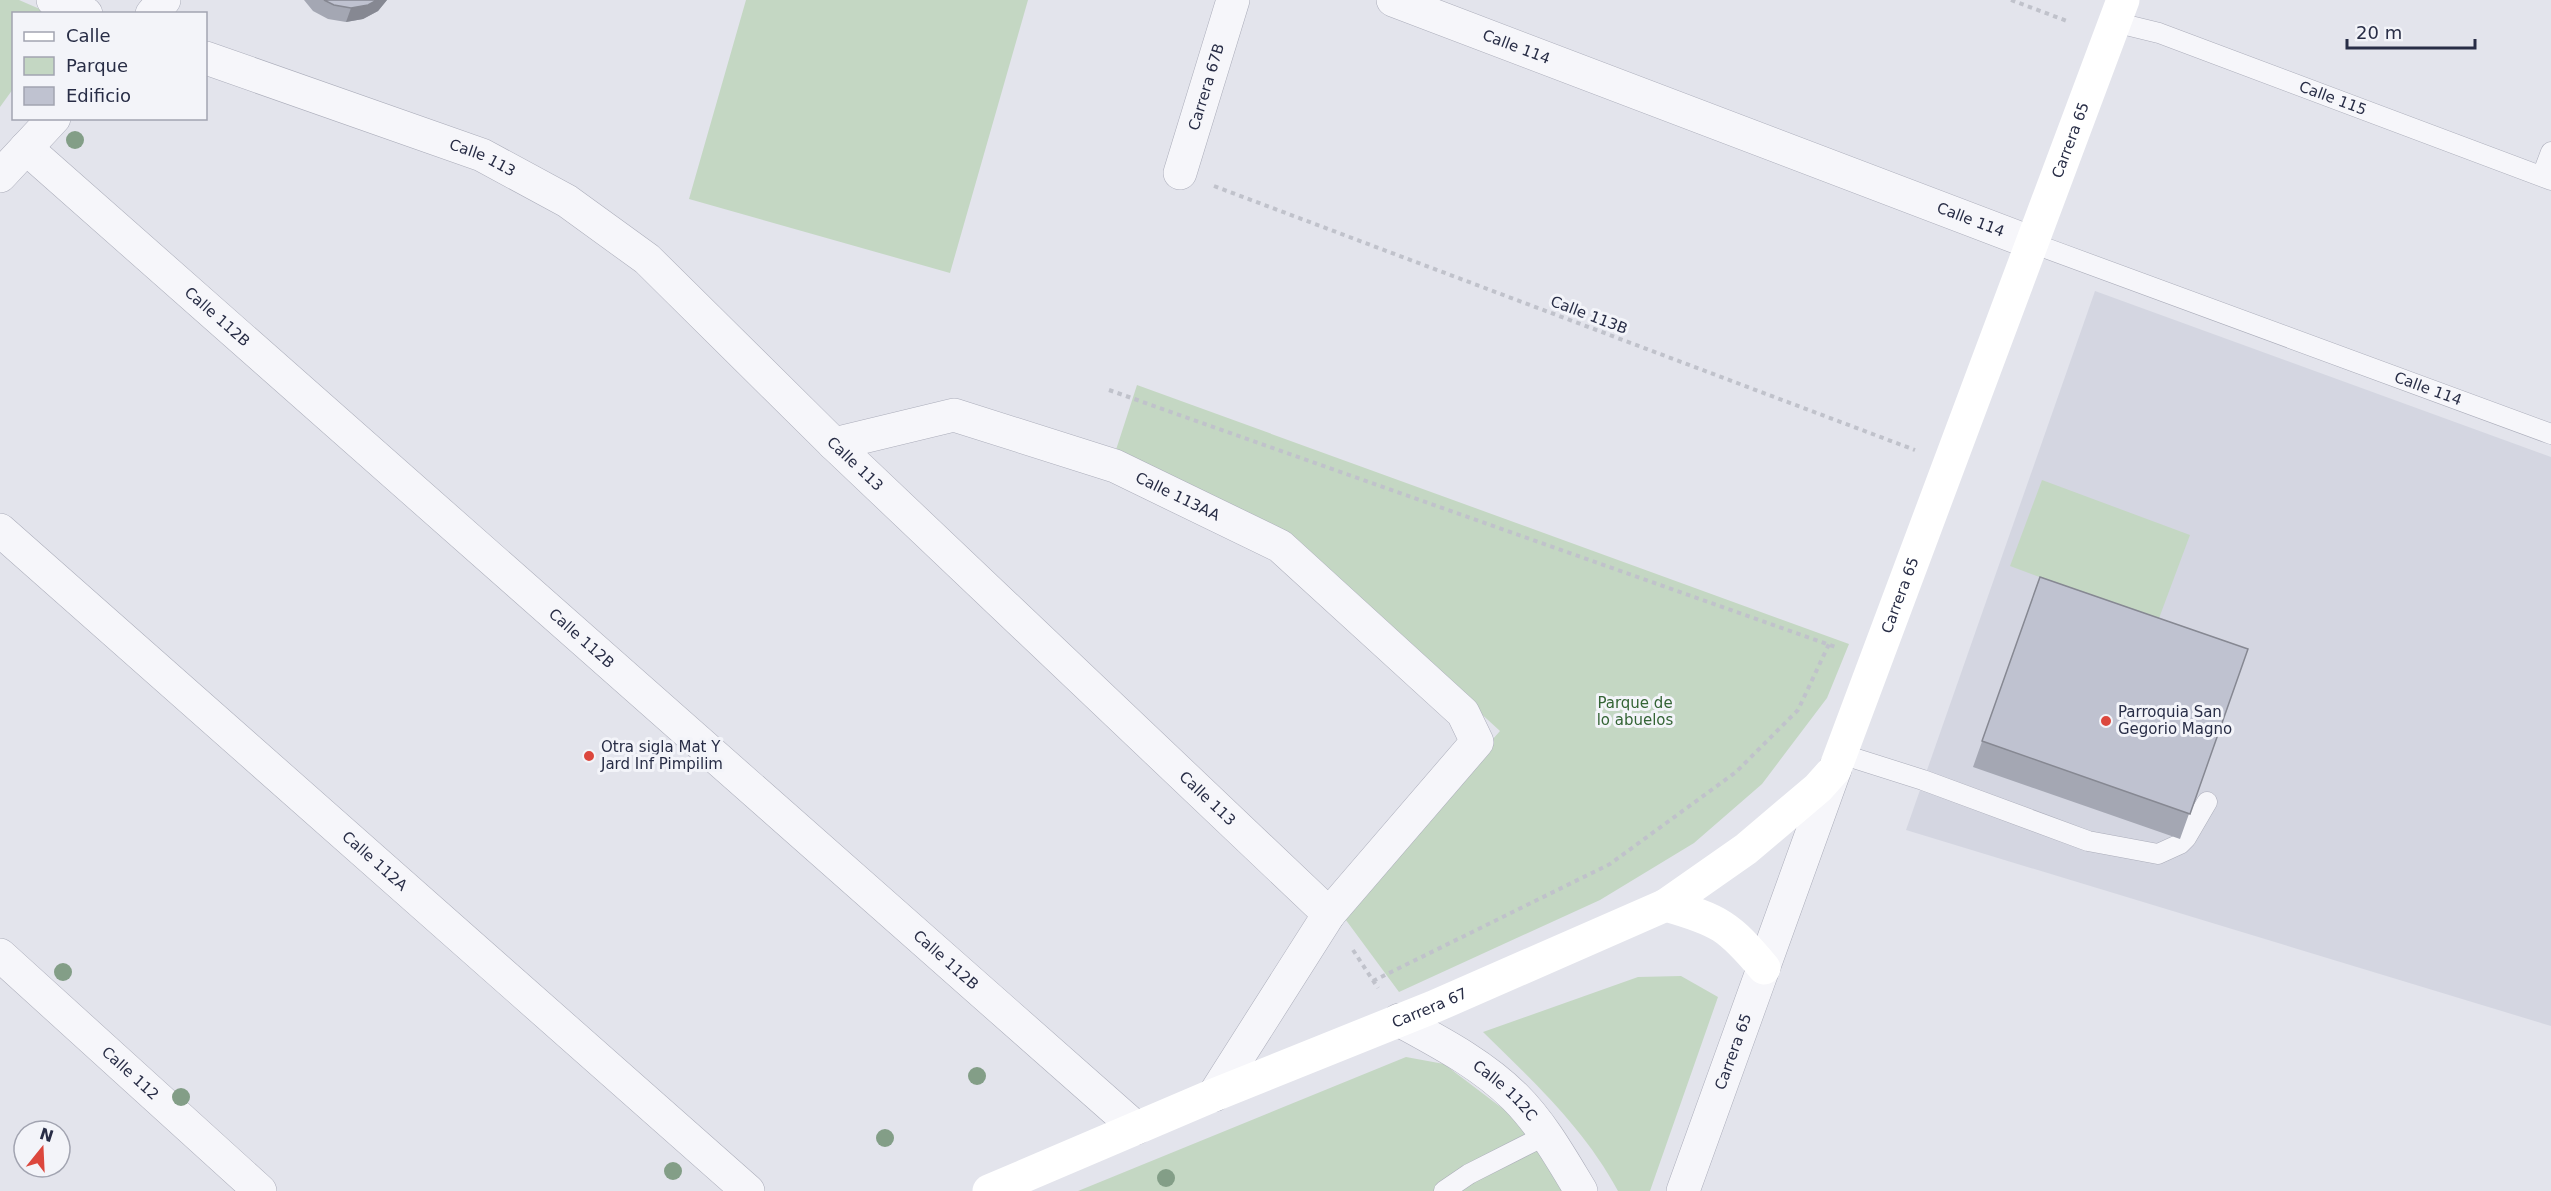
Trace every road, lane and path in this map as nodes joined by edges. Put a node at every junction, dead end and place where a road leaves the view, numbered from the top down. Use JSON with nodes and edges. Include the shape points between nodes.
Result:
{"nodes":[{"id":1,"x":53,"y":0,"type":"edge"},
{"id":2,"x":164,"y":0,"type":"edge"},
{"id":3,"x":1233,"y":0,"type":"edge"},
{"id":4,"x":1393,"y":0,"type":"edge"},
{"id":5,"x":2011,"y":0,"type":"edge"},
{"id":6,"x":2119,"y":11,"type":"edge"},
{"id":7,"x":81,"y":12,"type":"edge"},
{"id":8,"x":154,"y":12,"type":"edge"},
{"id":9,"x":2067,"y":21,"type":"dead end"},
{"id":10,"x":207,"y":58,"type":"edge"},
{"id":11,"x":52,"y":120,"type":"edge"},
{"id":12,"x":26,"y":148,"type":"junction"},
{"id":13,"x":2551,"y":152,"type":"edge"},
{"id":14,"x":1180,"y":173,"type":"joint"},
{"id":15,"x":0,"y":176,"type":"edge"},
{"id":16,"x":2547,"y":178,"type":"edge"},
{"id":17,"x":2032,"y":243,"type":"junction"},
{"id":18,"x":1110,"y":390,"type":"dead end"},
{"id":19,"x":2551,"y":434,"type":"edge"},
{"id":20,"x":834,"y":444,"type":"junction"},
{"id":21,"x":1950,"y":464,"type":"junction"},
{"id":22,"x":0,"y":530,"type":"edge"},
{"id":23,"x":1829,"y":644,"type":"junction"},
{"id":24,"x":1876,"y":661,"type":"junction"},
{"id":25,"x":1838,"y":762,"type":"junction"},
{"id":26,"x":2207,"y":802,"type":"edge"},
{"id":27,"x":1666,"y":905,"type":"junction"},
{"id":28,"x":1329,"y":914,"type":"junction"},
{"id":29,"x":0,"y":955,"type":"edge"},
{"id":30,"x":1764,"y":968,"type":"junction"},
{"id":31,"x":1373,"y":981,"type":"junction"},
{"id":32,"x":1399,"y":1020,"type":"junction"},
{"id":33,"x":1214,"y":1095,"type":"junction"},
{"id":34,"x":1136,"y":1128,"type":"junction"},
{"id":35,"x":1546,"y":1135,"type":"junction"},
{"id":36,"x":260,"y":1191,"type":"edge"},
{"id":37,"x":748,"y":1191,"type":"edge"},
{"id":38,"x":989,"y":1191,"type":"edge"},
{"id":39,"x":1444,"y":1191,"type":"edge"},
{"id":40,"x":1581,"y":1191,"type":"edge"},
{"id":41,"x":1683,"y":1191,"type":"edge"}],
"edges":[{"from":1,"to":7,"type":"street"},
{"from":2,"to":8,"type":"street"},
{"from":3,"to":14,"type":"street","name":"Carrera 67B"},
{"from":4,"to":17,"type":"street","name":"Calle 114"},
{"from":5,"to":9,"type":"path"},
{"from":6,"to":16,"type":"lane","name":"Calle 115","via":[[2158,33]]},
{"from":6,"to":17,"type":"main road","name":"Carrera 65"},
{"from":10,"to":20,"type":"street","name":"Calle 113","via":[[482,155],[567,201],[647,259]]},
{"from":11,"to":12,"type":"street"},
{"from":12,"to":15,"type":"street"},
{"from":12,"to":34,"type":"street","name":"Calle 112B"},
{"from":13,"to":16,"type":"lane"},
{"from":14,"to":21,"type":"path","name":"Calle 113B"},
{"from":17,"to":19,"type":"lane","name":"Calle 114"},
{"from":17,"to":21,"type":"main road","name":"Carrera 65"},
{"from":18,"to":23,"type":"path"},
{"from":20,"to":28,"type":"street","name":"Calle 113"},
{"from":20,"to":28,"type":"street","name":"Calle 113AA","via":[[954,415],[1115,466],[1280,546],[1463,713],[1477,742]]},
{"from":21,"to":24,"type":"main road","name":"Carrera 65"},
{"from":22,"to":37,"type":"street","name":"Calle 112A"},
{"from":23,"to":24,"type":"path"},
{"from":23,"to":31,"type":"path","via":[[1798,710],[1736,772],[1610,864]]},
{"from":24,"to":25,"type":"main road","name":"Carrera 65"},
{"from":25,"to":26,"type":"lane","via":[[1923,780],[2088,841],[2158,854],[2186,838]]},
{"from":25,"to":27,"type":"main road","name":"Carrera 67","via":[[1818,788],[1746,849]]},
{"from":25,"to":30,"type":"street","name":"Carrera 65"},
{"from":27,"to":30,"type":"main road","via":[[1726,927]]},
{"from":27,"to":32,"type":"main road","name":"Carrera 67"},
{"from":28,"to":31,"type":"path"},
{"from":28,"to":33,"type":"street"},
{"from":29,"to":36,"type":"street","name":"Calle 112"},
{"from":30,"to":41,"type":"street","name":"Carrera 65"},
{"from":31,"to":32,"type":"path"},
{"from":32,"to":33,"type":"main road","name":"Carrera 67"},
{"from":32,"to":35,"type":"street","name":"Calle 112C","via":[[1468,1059],[1514,1096]]},
{"from":33,"to":34,"type":"main road","name":"Carrera 67"},
{"from":34,"to":38,"type":"main road","name":"Carrera 67"},
{"from":35,"to":39,"type":"lane"},
{"from":35,"to":40,"type":"street","name":"Calle 112C"}]}
